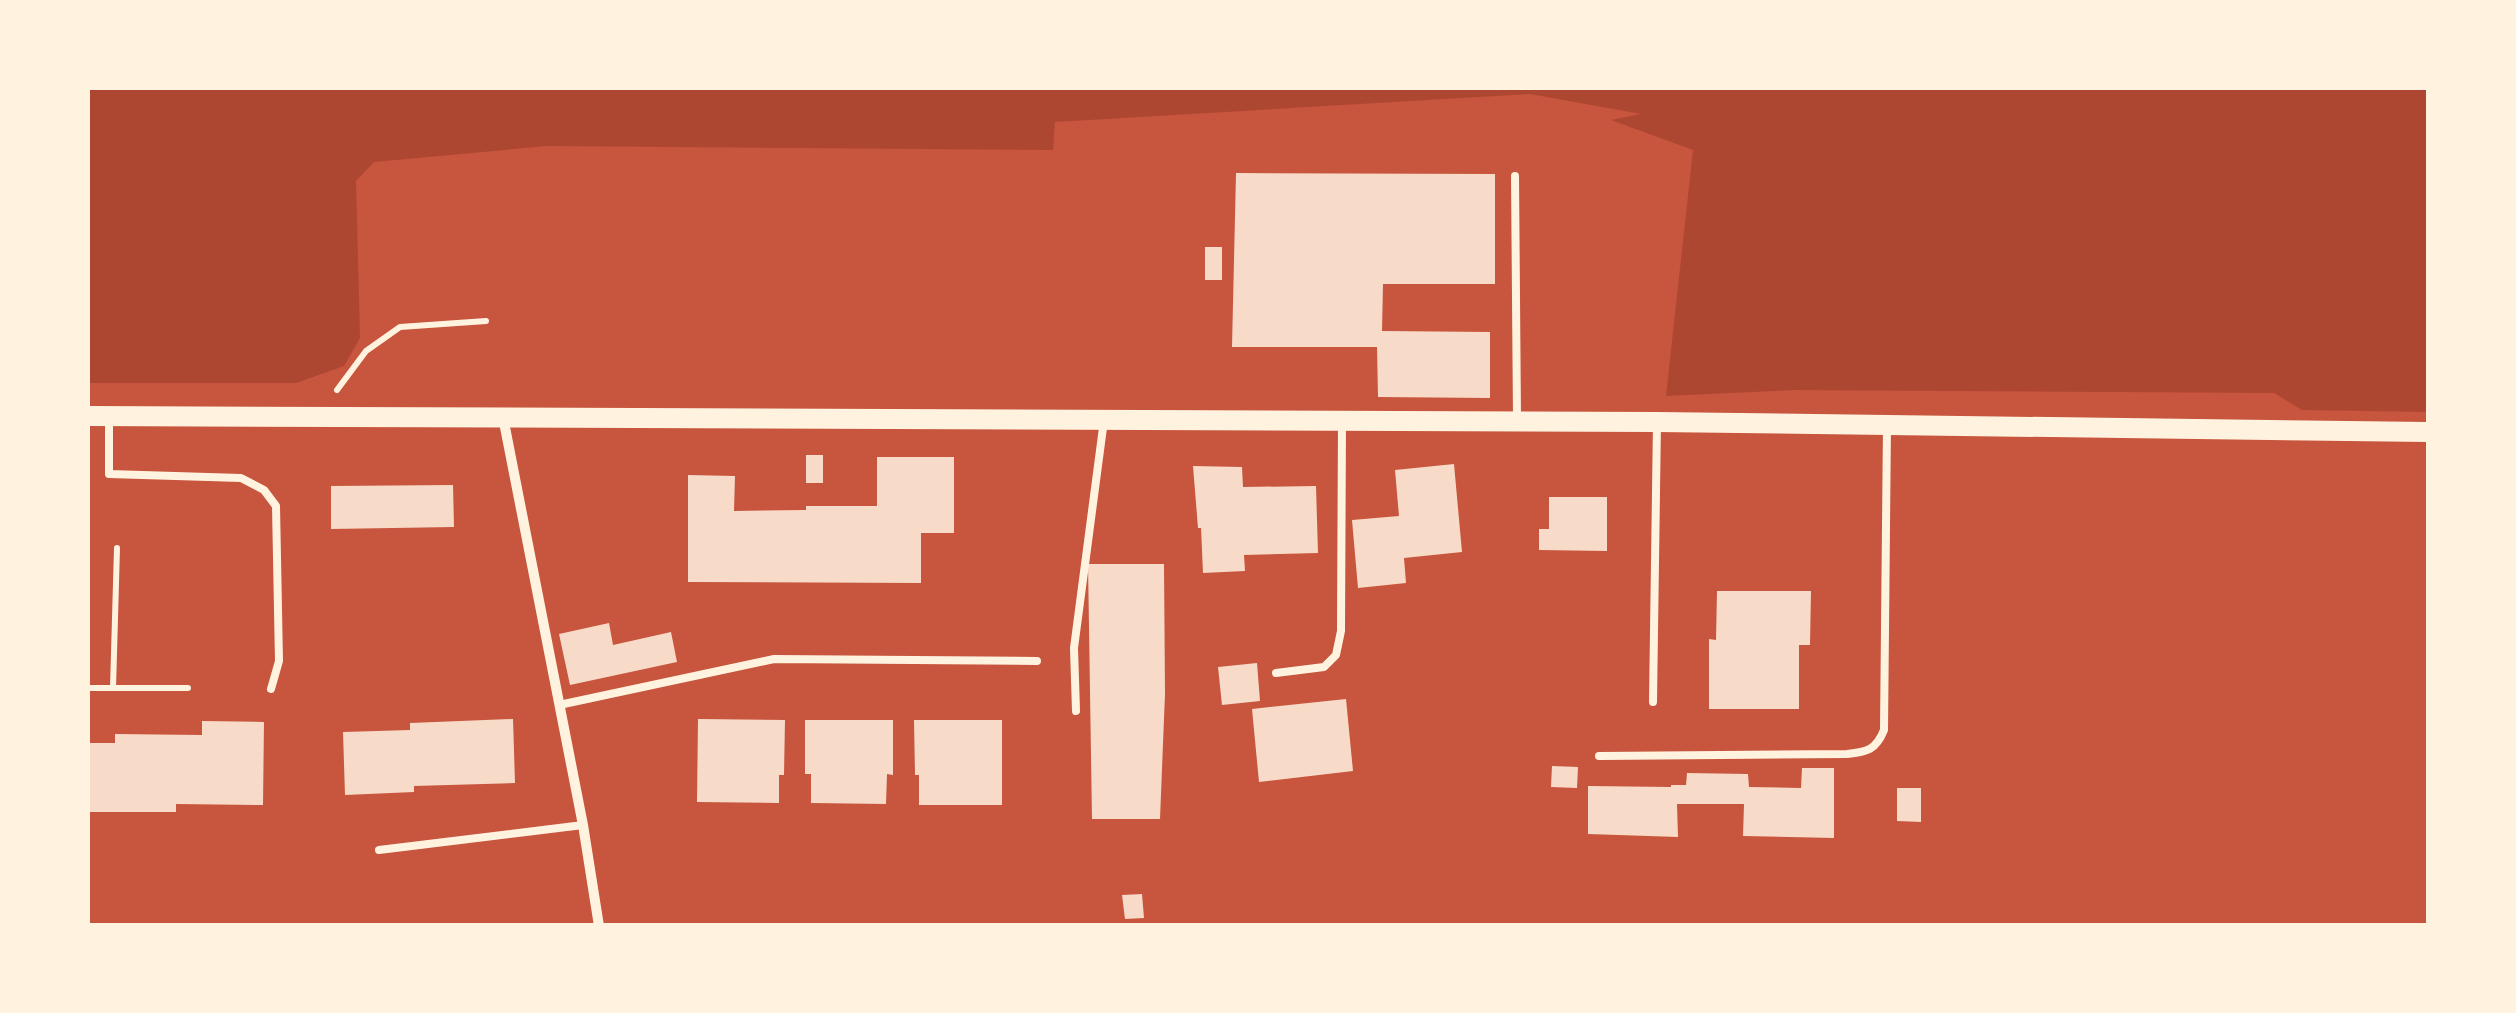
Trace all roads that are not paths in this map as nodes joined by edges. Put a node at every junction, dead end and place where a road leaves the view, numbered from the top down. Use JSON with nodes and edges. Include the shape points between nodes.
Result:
{"nodes":[{"id":1,"x":1515,"y":176,"type":"dead end"},
{"id":2,"x":88,"y":416,"type":"edge"},
{"id":3,"x":109,"y":416,"type":"junction"},
{"id":4,"x":502,"y":416,"type":"junction"},
{"id":5,"x":1104,"y":420,"type":"junction"},
{"id":6,"x":1342,"y":421,"type":"junction"},
{"id":7,"x":1517,"y":422,"type":"junction"},
{"id":8,"x":1656,"y":422,"type":"junction"},
{"id":9,"x":1887,"y":425,"type":"junction"},
{"id":10,"x":2428,"y":432,"type":"edge"},
{"id":11,"x":1037,"y":661,"type":"dead end"},
{"id":12,"x":1276,"y":672,"type":"dead end"},
{"id":13,"x":271,"y":690,"type":"dead end"},
{"id":14,"x":1653,"y":702,"type":"dead end"},
{"id":15,"x":559,"y":705,"type":"junction"},
{"id":16,"x":1076,"y":710,"type":"dead end"},
{"id":17,"x":1599,"y":756,"type":"dead end"},
{"id":18,"x":583,"y":826,"type":"junction"},
{"id":19,"x":379,"y":850,"type":"dead end"},
{"id":20,"x":599,"y":926,"type":"edge"}],
"edges":[{"from":1,"to":7,"type":"lane"},
{"from":2,"to":3,"type":"main road"},
{"from":3,"to":4,"type":"main road"},
{"from":3,"to":13,"type":"lane","via":[[110,474],[241,478],[276,506],[279,661]]},
{"from":4,"to":5,"type":"main road"},
{"from":4,"to":15,"type":"street"},
{"from":5,"to":6,"type":"main road"},
{"from":5,"to":16,"type":"lane","via":[[1074,648]]},
{"from":6,"to":7,"type":"main road"},
{"from":6,"to":12,"type":"lane","via":[[1336,655],[1324,667]]},
{"from":7,"to":8,"type":"main road"},
{"from":8,"to":9,"type":"main road"},
{"from":8,"to":14,"type":"lane"},
{"from":9,"to":10,"type":"main road"},
{"from":9,"to":17,"type":"lane","via":[[1884,730],[1878,745],[1847,754]]},
{"from":11,"to":15,"type":"lane","via":[[774,659]]},
{"from":15,"to":18,"type":"street"},
{"from":18,"to":19,"type":"lane"},
{"from":18,"to":20,"type":"street"}]}
